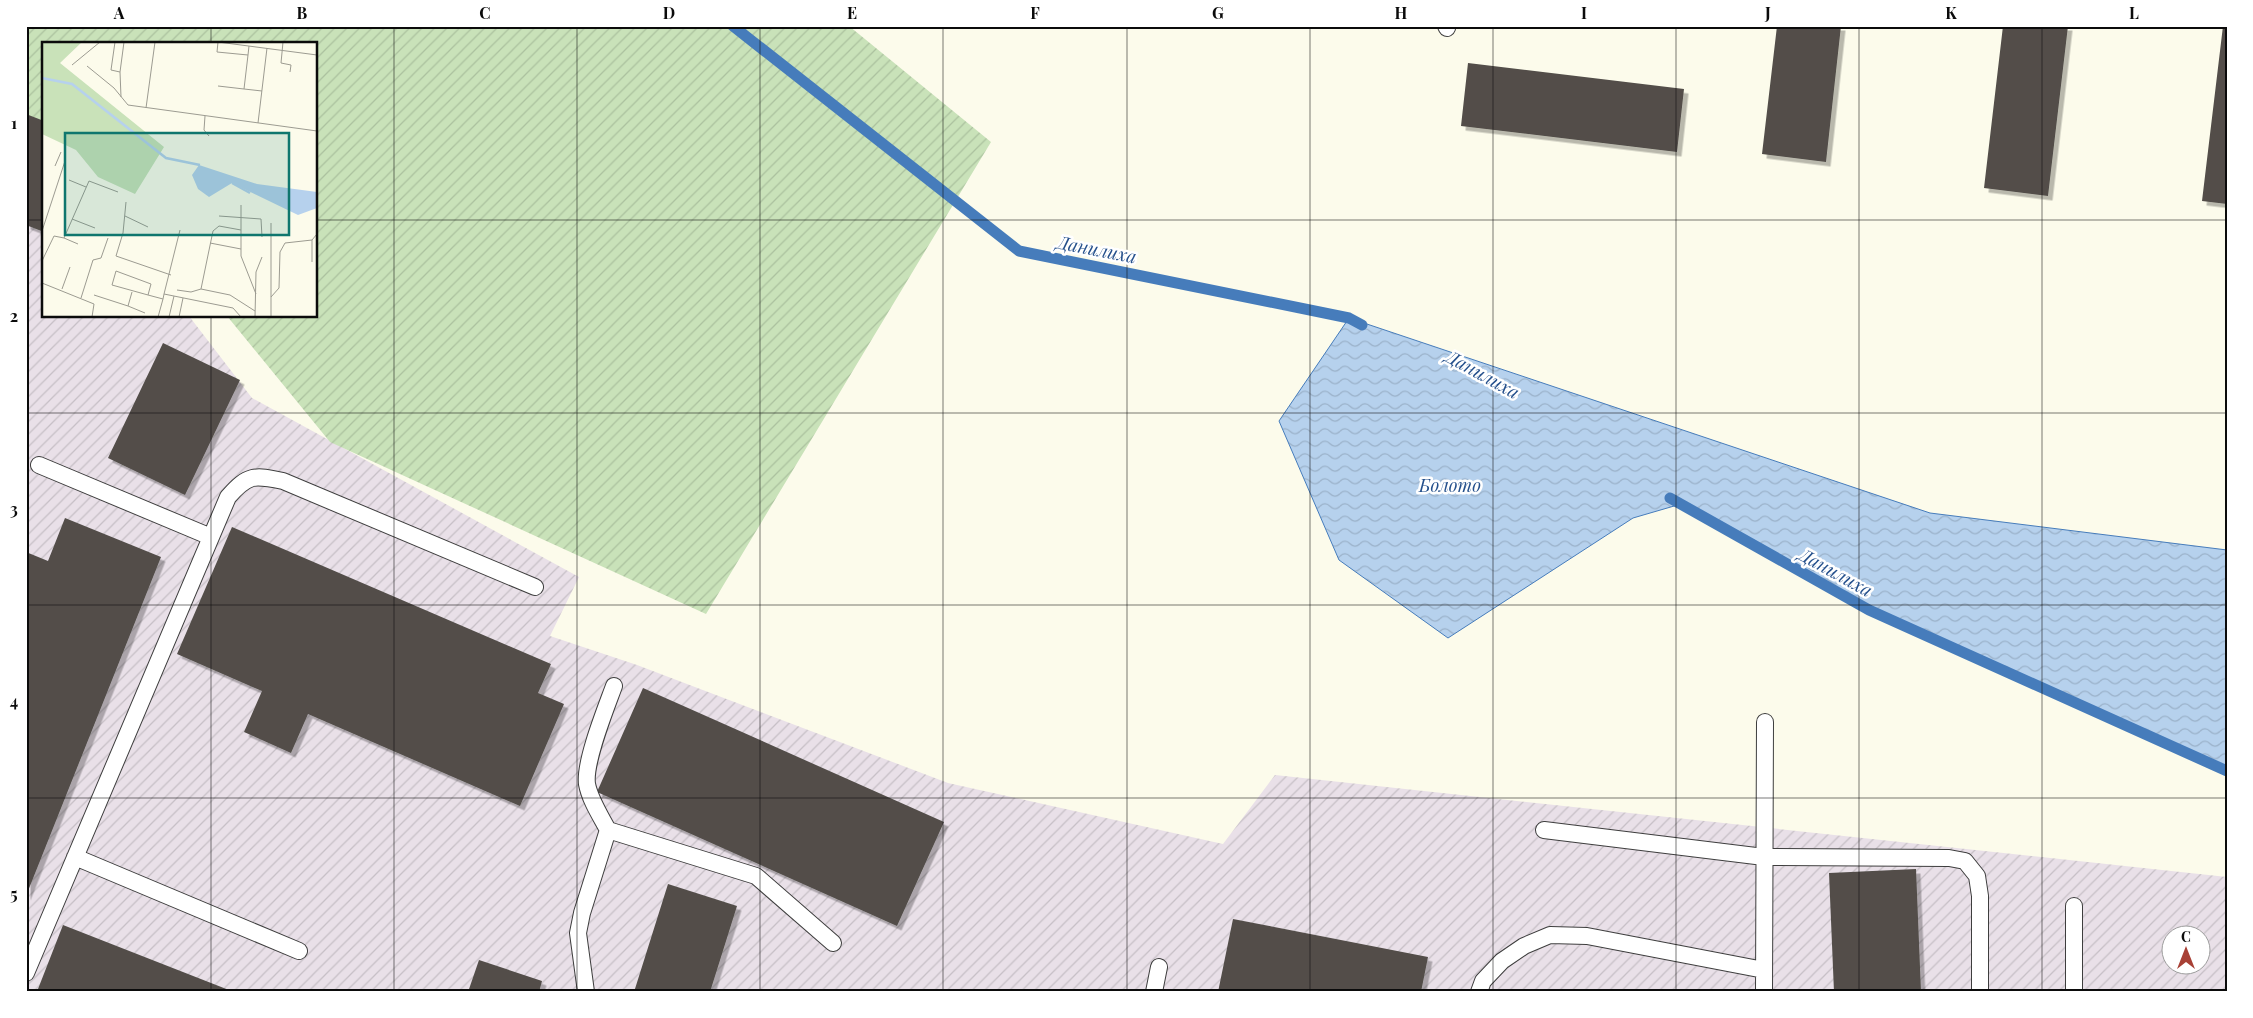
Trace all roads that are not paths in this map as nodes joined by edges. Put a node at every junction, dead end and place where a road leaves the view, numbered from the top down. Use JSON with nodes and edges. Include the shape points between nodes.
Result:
{"nodes":[{"id":1,"x":39,"y":465,"type":"dead end"},
{"id":2,"x":210,"y":537,"type":"junction"},
{"id":3,"x":535,"y":587,"type":"dead end"},
{"id":4,"x":614,"y":686,"type":"dead end"},
{"id":5,"x":1765,"y":722,"type":"dead end"},
{"id":6,"x":608,"y":830,"type":"junction"},
{"id":7,"x":1544,"y":830,"type":"dead end"},
{"id":8,"x":75,"y":857,"type":"junction"},
{"id":9,"x":1764,"y":857,"type":"junction"},
{"id":10,"x":2074,"y":906,"type":"dead end"},
{"id":11,"x":833,"y":943,"type":"dead end"},
{"id":12,"x":299,"y":951,"type":"dead end"},
{"id":13,"x":1159,"y":967,"type":"dead end"},
{"id":14,"x":1764,"y":970,"type":"junction"},
{"id":15,"x":26,"y":973,"type":"edge"},
{"id":16,"x":586,"y":992,"type":"edge"},
{"id":17,"x":1154,"y":992,"type":"edge"},
{"id":18,"x":1479,"y":992,"type":"edge"},
{"id":19,"x":1764,"y":992,"type":"edge"},
{"id":20,"x":1980,"y":992,"type":"edge"},
{"id":21,"x":2074,"y":992,"type":"edge"}],
"edges":[{"from":1,"to":2,"type":"lane"},
{"from":2,"to":3,"type":"lane","via":[[228,497],[240,483],[257,476],[283,481]]},
{"from":2,"to":8,"type":"lane"},
{"from":4,"to":6,"type":"lane","via":[[590,760],[587,782],[594,806]]},
{"from":5,"to":9,"type":"lane"},
{"from":6,"to":11,"type":"lane","via":[[756,876]]},
{"from":6,"to":16,"type":"lane","via":[[578,933]]},
{"from":7,"to":9,"type":"lane"},
{"from":8,"to":12,"type":"lane"},
{"from":8,"to":15,"type":"lane"},
{"from":9,"to":14,"type":"lane"},
{"from":9,"to":20,"type":"lane","via":[[1949,858],[1966,861],[1977,876],[1980,896]]},
{"from":10,"to":21,"type":"lane"},
{"from":13,"to":17,"type":"lane"},
{"from":14,"to":18,"type":"lane","via":[[1587,936],[1550,935],[1524,946],[1502,961],[1483,981]]},
{"from":14,"to":19,"type":"lane"}]}
